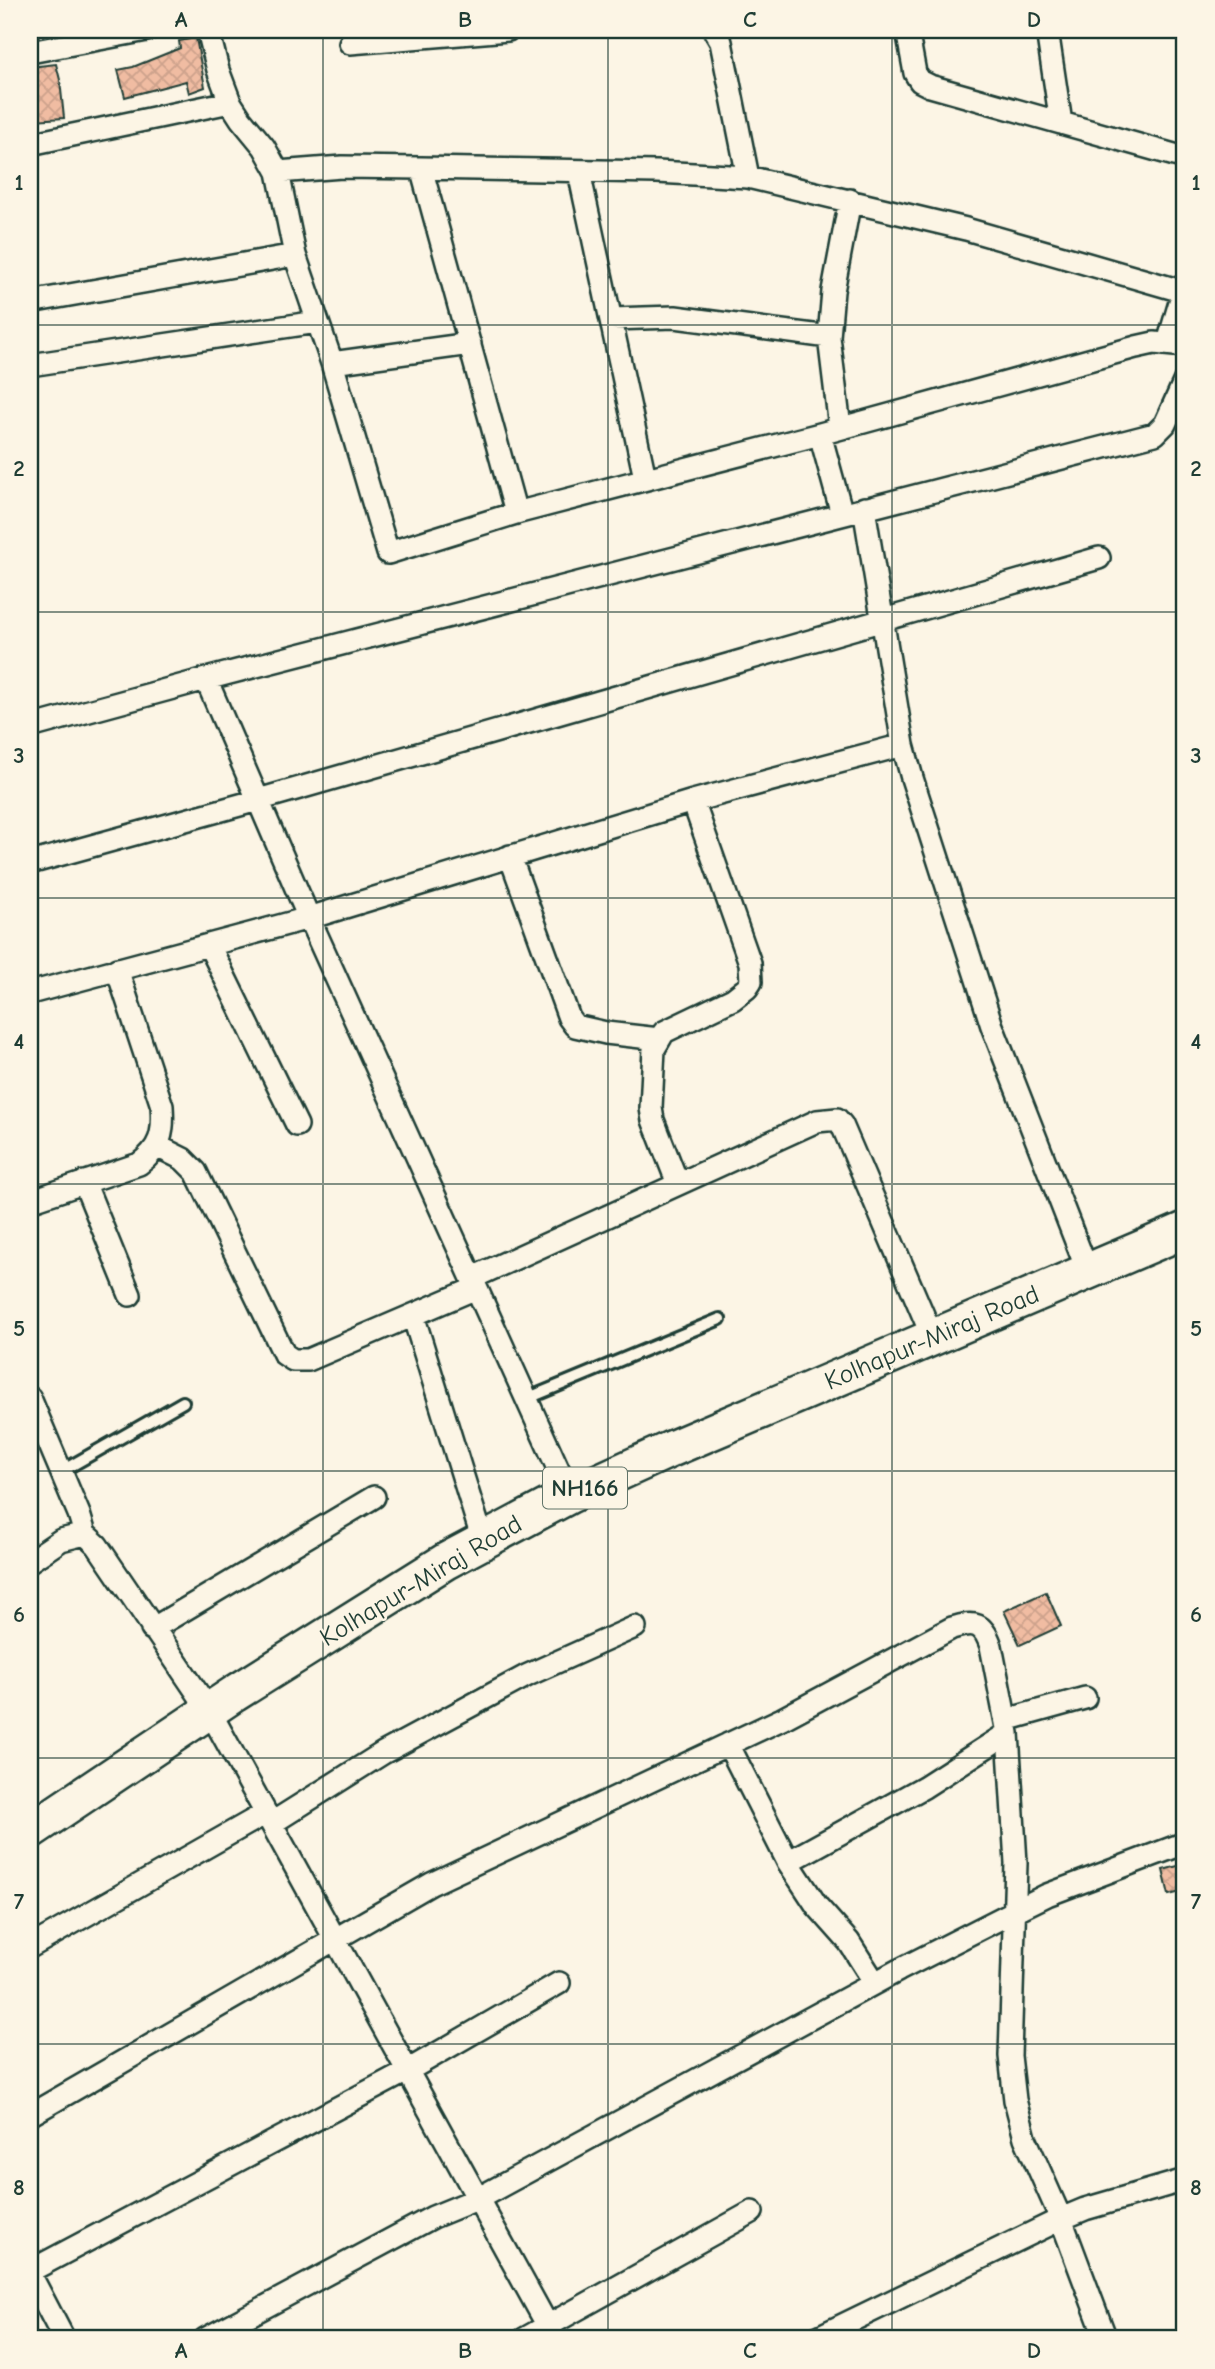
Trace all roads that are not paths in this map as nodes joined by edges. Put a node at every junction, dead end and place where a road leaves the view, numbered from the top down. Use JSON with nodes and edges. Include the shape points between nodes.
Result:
{"nodes":[{"id":1,"x":147,"y":30,"type":"edge"},
{"id":2,"x":208,"y":30,"type":"edge"},
{"id":3,"x":508,"y":30,"type":"edge"},
{"id":4,"x":714,"y":30,"type":"edge"},
{"id":5,"x":907,"y":30,"type":"edge"},
{"id":6,"x":1047,"y":30,"type":"edge"},
{"id":7,"x":350,"y":43,"type":"dead end"},
{"id":8,"x":30,"y":52,"type":"edge"},
{"id":9,"x":230,"y":102,"type":"junction"},
{"id":10,"x":1060,"y":123,"type":"junction"},
{"id":11,"x":30,"y":144,"type":"edge"},
{"id":12,"x":1185,"y":159,"type":"edge"},
{"id":13,"x":422,"y":167,"type":"junction"},
{"id":14,"x":278,"y":172,"type":"junction"},
{"id":15,"x":579,"y":172,"type":"junction"},
{"id":16,"x":748,"y":177,"type":"junction"},
{"id":17,"x":850,"y":200,"type":"junction"},
{"id":18,"x":295,"y":255,"type":"junction"},
{"id":19,"x":1184,"y":292,"type":"edge"},
{"id":20,"x":30,"y":302,"type":"edge"},
{"id":21,"x":611,"y":319,"type":"junction"},
{"id":22,"x":317,"y":321,"type":"junction"},
{"id":23,"x":829,"y":337,"type":"junction"},
{"id":24,"x":470,"y":344,"type":"junction"},
{"id":25,"x":1177,"y":345,"type":"edge"},
{"id":26,"x":332,"y":363,"type":"junction"},
{"id":27,"x":30,"y":365,"type":"edge"},
{"id":28,"x":1185,"y":380,"type":"edge"},
{"id":29,"x":830,"y":431,"type":"junction"},
{"id":30,"x":645,"y":478,"type":"junction"},
{"id":31,"x":864,"y":508,"type":"junction"},
{"id":32,"x":516,"y":513,"type":"junction"},
{"id":33,"x":842,"y":514,"type":"junction"},
{"id":34,"x":1099,"y":558,"type":"dead end"},
{"id":35,"x":884,"y":618,"type":"junction"},
{"id":36,"x":206,"y":679,"type":"junction"},
{"id":37,"x":30,"y":727,"type":"edge"},
{"id":38,"x":903,"y":745,"type":"junction"},
{"id":39,"x":258,"y":800,"type":"junction"},
{"id":40,"x":693,"y":801,"type":"junction"},
{"id":41,"x":510,"y":856,"type":"junction"},
{"id":42,"x":30,"y":863,"type":"edge"},
{"id":43,"x":309,"y":918,"type":"junction"},
{"id":44,"x":209,"y":945,"type":"junction"},
{"id":45,"x":117,"y":969,"type":"junction"},
{"id":46,"x":30,"y":993,"type":"edge"},
{"id":47,"x":659,"y":1039,"type":"junction"},
{"id":48,"x":297,"y":1125,"type":"dead end"},
{"id":49,"x":157,"y":1146,"type":"junction"},
{"id":50,"x":84,"y":1182,"type":"junction"},
{"id":51,"x":678,"y":1184,"type":"junction"},
{"id":52,"x":30,"y":1201,"type":"edge"},
{"id":53,"x":1185,"y":1230,"type":"edge"},
{"id":54,"x":1088,"y":1272,"type":"junction"},
{"id":55,"x":474,"y":1283,"type":"junction"},
{"id":56,"x":130,"y":1295,"type":"dead end"},
{"id":57,"x":413,"y":1315,"type":"junction"},
{"id":58,"x":720,"y":1319,"type":"dead end"},
{"id":59,"x":933,"y":1338,"type":"junction"},
{"id":60,"x":30,"y":1398,"type":"edge"},
{"id":61,"x":526,"y":1399,"type":"junction"},
{"id":62,"x":183,"y":1402,"type":"dead end"},
{"id":63,"x":62,"y":1471,"type":"junction"},
{"id":64,"x":570,"y":1495,"type":"junction"},
{"id":65,"x":373,"y":1497,"type":"dead end"},
{"id":66,"x":85,"y":1534,"type":"junction"},
{"id":67,"x":483,"y":1541,"type":"junction"},
{"id":68,"x":30,"y":1561,"type":"edge"},
{"id":69,"x":635,"y":1627,"type":"dead end"},
{"id":70,"x":152,"y":1629,"type":"junction"},
{"id":71,"x":1084,"y":1698,"type":"dead end"},
{"id":72,"x":209,"y":1710,"type":"junction"},
{"id":73,"x":1007,"y":1727,"type":"junction"},
{"id":74,"x":728,"y":1744,"type":"junction"},
{"id":75,"x":269,"y":1818,"type":"junction"},
{"id":76,"x":30,"y":1831,"type":"edge"},
{"id":77,"x":1185,"y":1843,"type":"edge"},
{"id":78,"x":788,"y":1862,"type":"junction"},
{"id":79,"x":1015,"y":1911,"type":"junction"},
{"id":80,"x":335,"y":1940,"type":"junction"},
{"id":81,"x":30,"y":1947,"type":"edge"},
{"id":82,"x":559,"y":1983,"type":"dead end"},
{"id":83,"x":875,"y":1983,"type":"junction"},
{"id":84,"x":407,"y":2071,"type":"junction"},
{"id":85,"x":30,"y":2115,"type":"edge"},
{"id":86,"x":1185,"y":2180,"type":"edge"},
{"id":87,"x":477,"y":2199,"type":"junction"},
{"id":88,"x":752,"y":2212,"type":"dead end"},
{"id":89,"x":1061,"y":2218,"type":"junction"},
{"id":90,"x":30,"y":2273,"type":"edge"},
{"id":91,"x":551,"y":2333,"type":"edge"},
{"id":92,"x":64,"y":2339,"type":"edge"},
{"id":93,"x":205,"y":2339,"type":"edge"},
{"id":94,"x":524,"y":2339,"type":"edge"},
{"id":95,"x":814,"y":2339,"type":"edge"},
{"id":96,"x":1106,"y":2339,"type":"edge"}],
"edges":[{"from":1,"to":8,"type":"street"},
{"from":2,"to":9,"type":"street"},
{"from":3,"to":7,"type":"street"},
{"from":4,"to":16,"type":"street","via":[[722,42]]},
{"from":5,"to":10,"type":"street","via":[[920,81]]},
{"from":6,"to":10,"type":"street"},
{"from":9,"to":11,"type":"street"},
{"from":9,"to":14,"type":"street"},
{"from":10,"to":12,"type":"street"},
{"from":13,"to":14,"type":"street"},
{"from":13,"to":15,"type":"street"},
{"from":13,"to":24,"type":"street"},
{"from":14,"to":18,"type":"street"},
{"from":15,"to":16,"type":"street"},
{"from":15,"to":21,"type":"street"},
{"from":16,"to":17,"type":"street"},
{"from":17,"to":19,"type":"street"},
{"from":17,"to":23,"type":"street"},
{"from":18,"to":20,"type":"street"},
{"from":18,"to":22,"type":"street"},
{"from":19,"to":25,"type":"street"},
{"from":21,"to":23,"type":"street","via":[[675,317]]},
{"from":21,"to":30,"type":"street"},
{"from":22,"to":26,"type":"street"},
{"from":22,"to":27,"type":"street"},
{"from":23,"to":29,"type":"street"},
{"from":24,"to":26,"type":"street"},
{"from":24,"to":32,"type":"street"},
{"from":25,"to":29,"type":"street","via":[[1136,347]]},
{"from":26,"to":32,"type":"street","via":[[388,553]]},
{"from":28,"to":31,"type":"street","via":[[1165,424],[1155,434]]},
{"from":29,"to":30,"type":"street"},
{"from":29,"to":33,"type":"street"},
{"from":30,"to":32,"type":"street"},
{"from":31,"to":33,"type":"street"},
{"from":31,"to":35,"type":"street"},
{"from":33,"to":36,"type":"street"},
{"from":34,"to":35,"type":"street"},
{"from":35,"to":38,"type":"street"},
{"from":35,"to":39,"type":"street"},
{"from":36,"to":37,"type":"street"},
{"from":36,"to":39,"type":"street"},
{"from":38,"to":40,"type":"street"},
{"from":38,"to":54,"type":"street","via":[[992,1026]]},
{"from":39,"to":42,"type":"street"},
{"from":39,"to":43,"type":"street"},
{"from":40,"to":41,"type":"street"},
{"from":40,"to":47,"type":"street","via":[[750,963],[751,982],[733,999],[664,1031]]},
{"from":41,"to":43,"type":"street"},
{"from":41,"to":47,"type":"street","via":[[575,1026]]},
{"from":43,"to":44,"type":"street"},
{"from":43,"to":55,"type":"street"},
{"from":44,"to":45,"type":"street"},
{"from":44,"to":48,"type":"street"},
{"from":45,"to":46,"type":"street"},
{"from":45,"to":49,"type":"street","via":[[162,1106]]},
{"from":47,"to":51,"type":"street","via":[[654,1049],[651,1108]]},
{"from":49,"to":50,"type":"street","via":[[139,1164]]},
{"from":49,"to":57,"type":"street","via":[[183,1159],[196,1172],[284,1353],[293,1360],[309,1360]]},
{"from":50,"to":52,"type":"street"},
{"from":50,"to":56,"type":"street"},
{"from":51,"to":55,"type":"street"},
{"from":51,"to":59,"type":"street","via":[[817,1121],[837,1119]]},
{"from":53,"to":54,"type":"highway","name":"Kolhapur-Miraj Road","number":"NH166"},
{"from":54,"to":59,"type":"highway","name":"Kolhapur-Miraj Road","number":"NH166"},
{"from":55,"to":57,"type":"street"},
{"from":55,"to":61,"type":"street"},
{"from":57,"to":67,"type":"street"},
{"from":58,"to":61,"type":"lane"},
{"from":59,"to":64,"type":"highway","name":"Kolhapur-Miraj Road","number":"NH166"},
{"from":60,"to":63,"type":"street"},
{"from":61,"to":64,"type":"street"},
{"from":62,"to":63,"type":"lane"},
{"from":63,"to":66,"type":"street"},
{"from":64,"to":67,"type":"highway","name":"Kolhapur-Miraj Road","number":"NH166"},
{"from":65,"to":70,"type":"street"},
{"from":66,"to":68,"type":"street","via":[[61,1540]]},
{"from":66,"to":70,"type":"street"},
{"from":67,"to":72,"type":"highway","name":"Kolhapur-Miraj Road","number":"NH166"},
{"from":69,"to":75,"type":"street","via":[[528,1675]]},
{"from":70,"to":72,"type":"street"},
{"from":71,"to":73,"type":"street"},
{"from":72,"to":75,"type":"street"},
{"from":72,"to":76,"type":"highway","name":"Kolhapur-Miraj Road","number":"NH166"},
{"from":73,"to":74,"type":"street","via":[[987,1633],[982,1627],[963,1625]]},
{"from":73,"to":78,"type":"street","via":[[924,1787]]},
{"from":73,"to":79,"type":"street"},
{"from":74,"to":78,"type":"street"},
{"from":74,"to":80,"type":"street","via":[[431,1884]]},
{"from":75,"to":80,"type":"street"},
{"from":75,"to":81,"type":"street"},
{"from":77,"to":79,"type":"street"},
{"from":78,"to":83,"type":"street"},
{"from":79,"to":83,"type":"street"},
{"from":79,"to":89,"type":"street","via":[[1010,2044],[1015,2100],[1025,2138]]},
{"from":80,"to":84,"type":"street"},
{"from":80,"to":85,"type":"street"},
{"from":82,"to":84,"type":"street"},
{"from":83,"to":87,"type":"street"},
{"from":84,"to":87,"type":"street"},
{"from":84,"to":90,"type":"street"},
{"from":86,"to":89,"type":"street"},
{"from":87,"to":91,"type":"street"},
{"from":87,"to":93,"type":"street","via":[[433,2217]]},
{"from":88,"to":91,"type":"street"},
{"from":89,"to":95,"type":"street"},
{"from":89,"to":96,"type":"street"},
{"from":90,"to":92,"type":"street"},
{"from":91,"to":94,"type":"street"}]}
